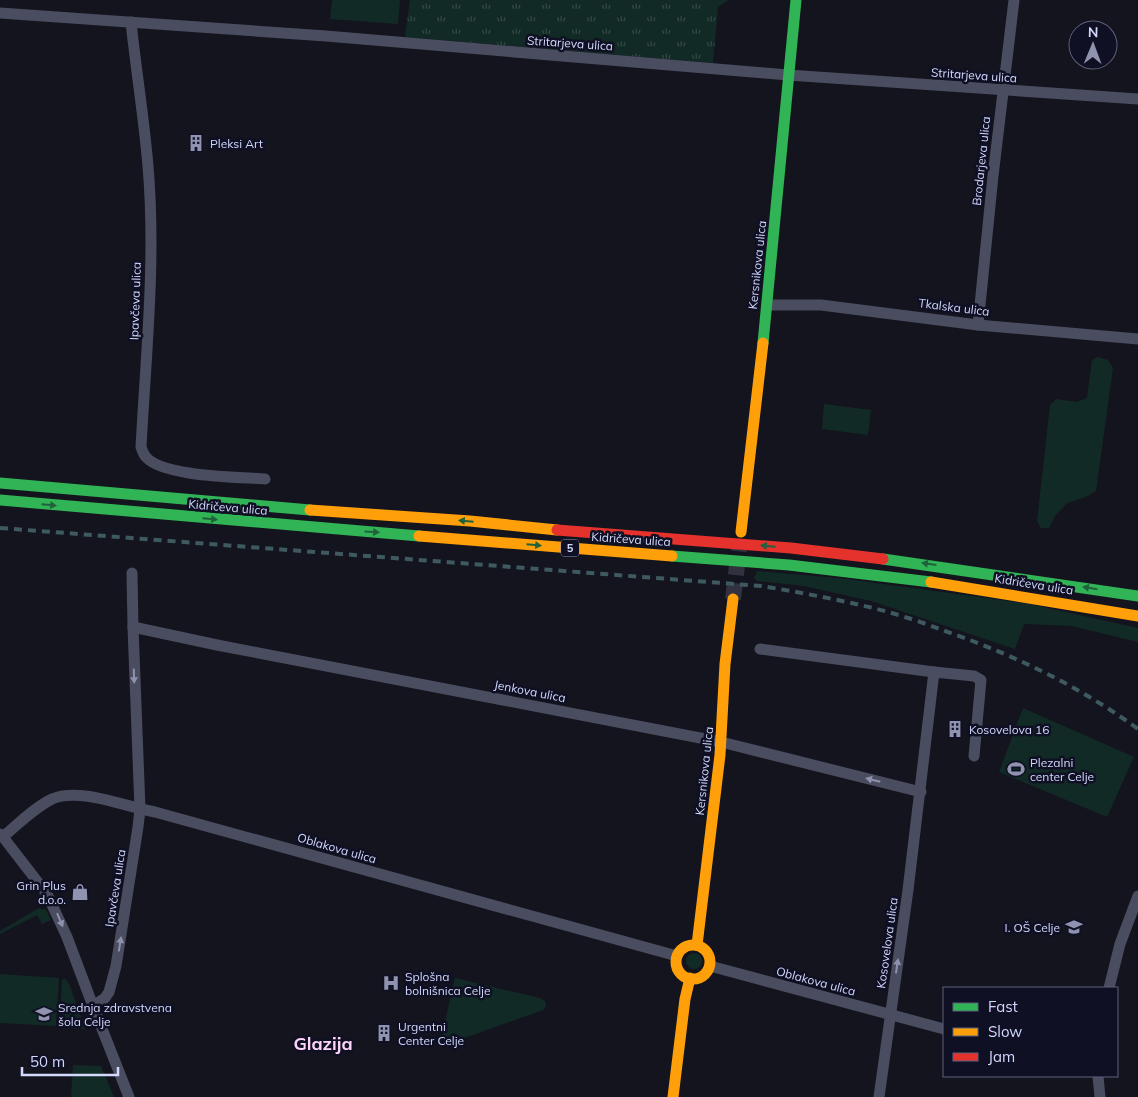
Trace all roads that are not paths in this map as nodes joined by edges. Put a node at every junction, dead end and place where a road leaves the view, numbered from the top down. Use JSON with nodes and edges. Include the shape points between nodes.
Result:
{"nodes":[{"id":1,"x":796,"y":0,"type":"edge"},
{"id":2,"x":1014,"y":0,"type":"edge"},
{"id":3,"x":0,"y":13,"type":"edge"},
{"id":4,"x":131,"y":22,"type":"junction"},
{"id":5,"x":788,"y":75,"type":"junction"},
{"id":6,"x":1003,"y":91,"type":"junction"},
{"id":7,"x":1138,"y":99,"type":"edge"},
{"id":8,"x":767,"y":305,"type":"junction"},
{"id":9,"x":978,"y":324,"type":"junction"},
{"id":10,"x":1138,"y":339,"type":"edge"},
{"id":11,"x":265,"y":479,"type":"dead end"},
{"id":12,"x":0,"y":483,"type":"edge"},
{"id":13,"x":0,"y":500,"type":"edge"},
{"id":14,"x":742,"y":532,"type":"dead end"},
{"id":15,"x":132,"y":573,"type":"dead end"},
{"id":16,"x":1138,"y":596,"type":"edge"},
{"id":17,"x":733,"y":599,"type":"tunnel mouth"},
{"id":18,"x":1100,"y":609,"type":"junction"},
{"id":19,"x":1138,"y":616,"type":"edge"},
{"id":20,"x":1138,"y":624,"type":"edge"},
{"id":21,"x":133,"y":627,"type":"junction"},
{"id":22,"x":760,"y":650,"type":"dead end"},
{"id":23,"x":934,"y":672,"type":"junction"},
{"id":24,"x":721,"y":742,"type":"junction"},
{"id":25,"x":974,"y":756,"type":"dead end"},
{"id":26,"x":921,"y":792,"type":"junction"},
{"id":27,"x":140,"y":809,"type":"junction"},
{"id":28,"x":1,"y":835,"type":"edge"},
{"id":29,"x":1138,"y":896,"type":"edge"},
{"id":30,"x":697,"y":945,"type":"junction"},
{"id":31,"x":677,"y":956,"type":"junction"},
{"id":32,"x":710,"y":966,"type":"junction"},
{"id":33,"x":690,"y":978,"type":"junction"},
{"id":34,"x":1109,"y":987,"type":"edge"},
{"id":35,"x":93,"y":1006,"type":"junction"},
{"id":36,"x":891,"y":1015,"type":"junction"},
{"id":37,"x":943,"y":1029,"type":"edge"},
{"id":38,"x":1098,"y":1077,"type":"edge"},
{"id":39,"x":129,"y":1097,"type":"edge"},
{"id":40,"x":673,"y":1097,"type":"edge"},
{"id":41,"x":879,"y":1097,"type":"edge"},
{"id":42,"x":1100,"y":1097,"type":"edge"}],
"edges":[{"from":1,"to":5,"type":"main road","name":"Kersnikova ulica"},
{"from":2,"to":6,"type":"street","name":"Brodarjeva ulica"},
{"from":3,"to":4,"type":"street","name":"Stritarjeva ulica"},
{"from":4,"to":5,"type":"street","name":"Stritarjeva ulica"},
{"from":4,"to":11,"type":"street","name":"Ipavčeva ulica","via":[[148,167],[151,250],[141,447],[147,458],[162,467]]},
{"from":5,"to":6,"type":"street","name":"Stritarjeva ulica"},
{"from":5,"to":8,"type":"main road","name":"Kersnikova ulica"},
{"from":6,"to":7,"type":"street","name":"Stritarjeva ulica"},
{"from":6,"to":9,"type":"street","name":"Brodarjeva ulica"},
{"from":8,"to":9,"type":"street","name":"Tkalska ulica","via":[[821,305]]},
{"from":8,"to":14,"type":"main road","name":"Kersnikova ulica"},
{"from":9,"to":10,"type":"street","name":"Tkalska ulica"},
{"from":16,"to":12,"type":"main road","name":"Kidričeva ulica","number":"5","one_way":true,"via":[[922,563],[792,548]]},
{"from":13,"to":18,"type":"main road","name":"Kidričeva ulica","number":"5","one_way":true,"via":[[789,565],[919,580]]},
{"from":15,"to":21,"type":"street","name":"Ipavčeva ulica"},
{"from":17,"to":24,"type":"main road","name":"Kersnikova ulica","via":[[725,664]]},
{"from":18,"to":19,"type":"main road","name":"Kidričeva ulica","number":"5"},
{"from":18,"to":20,"type":"street"},
{"from":21,"to":24,"type":"street","name":"Jenkova ulica"},
{"from":21,"to":27,"type":"street","name":"Ipavčeva ulica","one_way":true},
{"from":22,"to":23,"type":"street"},
{"from":23,"to":25,"type":"street","via":[[974,676],[982,680]]},
{"from":23,"to":26,"type":"street","name":"Kosovelova ulica"},
{"from":26,"to":24,"type":"street","name":"Jenkova ulica","one_way":true},
{"from":24,"to":30,"type":"main road","name":"Kersnikova ulica"},
{"from":36,"to":26,"type":"street","name":"Kosovelova ulica","one_way":true},
{"from":27,"to":28,"type":"street","name":"Oblakova ulica","via":[[70,795],[53,799]]},
{"from":27,"to":31,"type":"street","name":"Oblakova ulica"},
{"from":35,"to":27,"type":"street","name":"Ipavčeva ulica","one_way":true,"via":[[109,992],[116,966]]},
{"from":28,"to":35,"type":"street","one_way":true,"via":[[47,894]]},
{"from":29,"to":34,"type":"street","via":[[1120,944]]},
{"from":30,"to":31,"type":"main road","via":[[687,946]]},
{"from":30,"to":32,"type":"main road","via":[[709,955]]},
{"from":31,"to":33,"type":"main road","via":[[678,970]]},
{"from":32,"to":33,"type":"main road","via":[[700,977]]},
{"from":32,"to":36,"type":"street","name":"Oblakova ulica"},
{"from":33,"to":40,"type":"main road"},
{"from":35,"to":39,"type":"street"},
{"from":36,"to":37,"type":"street","name":"Oblakova ulica"},
{"from":36,"to":41,"type":"street","name":"Kosovelova ulica"},
{"from":38,"to":42,"type":"street"}]}
